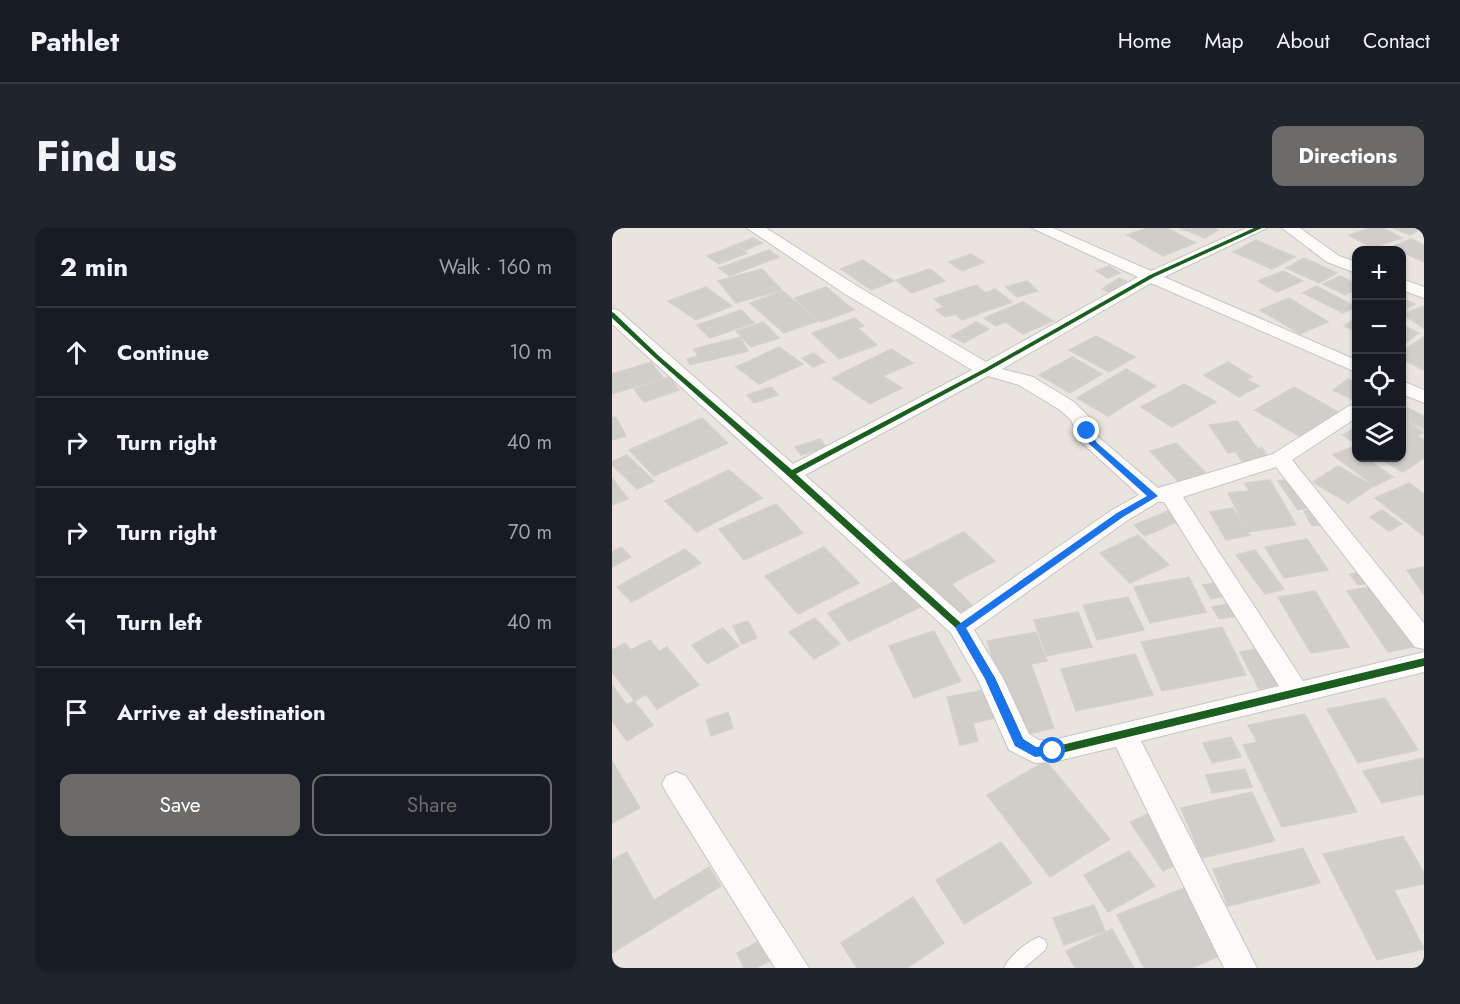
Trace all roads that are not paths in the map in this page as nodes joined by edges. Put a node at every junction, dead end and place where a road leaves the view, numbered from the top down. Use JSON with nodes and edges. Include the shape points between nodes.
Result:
{"nodes":[{"id":1,"x":755,"y":228,"type":"edge"},
{"id":2,"x":1040,"y":228,"type":"edge"},
{"id":3,"x":1259,"y":228,"type":"edge"},
{"id":4,"x":1290,"y":228,"type":"edge"},
{"id":5,"x":1352,"y":266,"type":"edge"},
{"id":6,"x":1152,"y":276,"type":"junction"},
{"id":7,"x":1406,"y":286,"type":"edge"},
{"id":8,"x":1424,"y":293,"type":"edge"},
{"id":9,"x":612,"y":314,"type":"edge"},
{"id":10,"x":1352,"y":365,"type":"edge"},
{"id":11,"x":986,"y":370,"type":"junction"},
{"id":12,"x":1406,"y":389,"type":"edge"},
{"id":13,"x":1424,"y":397,"type":"edge"},
{"id":14,"x":1352,"y":413,"type":"edge"},
{"id":15,"x":1280,"y":459,"type":"junction"},
{"id":16,"x":791,"y":474,"type":"junction"},
{"id":17,"x":1161,"y":495,"type":"junction"},
{"id":18,"x":960,"y":627,"type":"junction"},
{"id":19,"x":1424,"y":640,"type":"edge"},
{"id":20,"x":1424,"y":662,"type":"edge"},
{"id":21,"x":1296,"y":692,"type":"junction"},
{"id":22,"x":1123,"y":733,"type":"junction"},
{"id":23,"x":676,"y":784,"type":"dead end"},
{"id":24,"x":1039,"y":945,"type":"dead end"},
{"id":25,"x":793,"y":968,"type":"edge"},
{"id":26,"x":1012,"y":968,"type":"edge"},
{"id":27,"x":1241,"y":968,"type":"edge"}],
"edges":[{"from":1,"to":11,"type":"street"},
{"from":2,"to":6,"type":"street"},
{"from":3,"to":6,"type":"street"},
{"from":4,"to":5,"type":"street","via":[[1333,259]]},
{"from":6,"to":10,"type":"street"},
{"from":6,"to":11,"type":"street"},
{"from":7,"to":8,"type":"street"},
{"from":9,"to":16,"type":"street"},
{"from":11,"to":16,"type":"street"},
{"from":11,"to":17,"type":"street","via":[[1026,381],[1067,406],[1080,418],[1095,445]]},
{"from":12,"to":13,"type":"street"},
{"from":14,"to":15,"type":"street"},
{"from":15,"to":17,"type":"street"},
{"from":15,"to":19,"type":"street"},
{"from":16,"to":18,"type":"street"},
{"from":17,"to":18,"type":"street","via":[[1120,515]]},
{"from":17,"to":21,"type":"street"},
{"from":18,"to":22,"type":"street","via":[[990,678],[1019,742],[1035,752],[1044,752]]},
{"from":20,"to":21,"type":"street"},
{"from":21,"to":22,"type":"street"},
{"from":22,"to":27,"type":"street"},
{"from":23,"to":25,"type":"street"},
{"from":24,"to":26,"type":"lane"}]}
